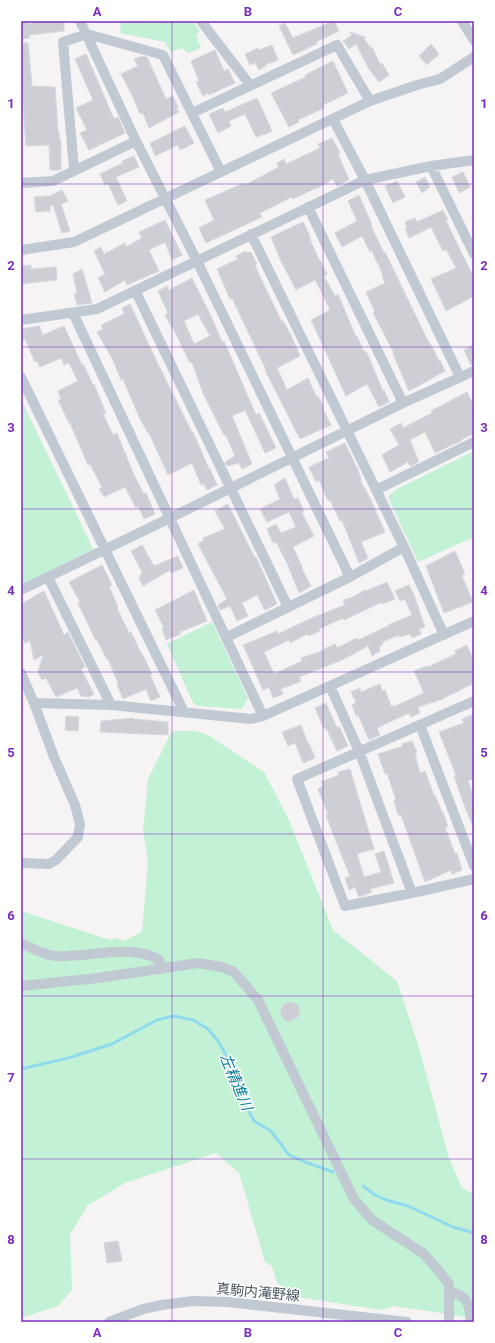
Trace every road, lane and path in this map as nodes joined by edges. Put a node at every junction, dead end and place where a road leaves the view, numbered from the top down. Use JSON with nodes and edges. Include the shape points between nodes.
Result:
{"nodes":[{"id":1,"x":80,"y":21,"type":"edge"},
{"id":2,"x":201,"y":21,"type":"edge"},
{"id":3,"x":462,"y":21,"type":"edge"},
{"id":4,"x":87,"y":34,"type":"junction"},
{"id":5,"x":474,"y":40,"type":"edge"},
{"id":6,"x":474,"y":57,"type":"edge"},
{"id":7,"x":250,"y":85,"type":"junction"},
{"id":8,"x":370,"y":102,"type":"junction"},
{"id":9,"x":192,"y":113,"type":"junction"},
{"id":10,"x":333,"y":119,"type":"junction"},
{"id":11,"x":136,"y":141,"type":"junction"},
{"id":12,"x":474,"y":160,"type":"edge"},
{"id":13,"x":431,"y":166,"type":"junction"},
{"id":14,"x":74,"y":170,"type":"junction"},
{"id":15,"x":222,"y":172,"type":"junction"},
{"id":16,"x":365,"y":180,"type":"junction"},
{"id":17,"x":21,"y":183,"type":"edge"},
{"id":18,"x":165,"y":199,"type":"junction"},
{"id":19,"x":308,"y":207,"type":"junction"},
{"id":20,"x":251,"y":234,"type":"junction"},
{"id":21,"x":21,"y":250,"type":"edge"},
{"id":22,"x":474,"y":254,"type":"edge"},
{"id":23,"x":197,"y":261,"type":"junction"},
{"id":24,"x":135,"y":290,"type":"junction"},
{"id":25,"x":73,"y":313,"type":"junction"},
{"id":26,"x":21,"y":320,"type":"edge"},
{"id":27,"x":474,"y":371,"type":"edge"},
{"id":28,"x":21,"y":377,"type":"edge"},
{"id":29,"x":460,"y":377,"type":"junction"},
{"id":30,"x":403,"y":403,"type":"junction"},
{"id":31,"x":347,"y":430,"type":"junction"},
{"id":32,"x":474,"y":442,"type":"edge"},
{"id":33,"x":293,"y":458,"type":"junction"},
{"id":34,"x":231,"y":488,"type":"junction"},
{"id":35,"x":376,"y":490,"type":"junction"},
{"id":36,"x":170,"y":518,"type":"junction"},
{"id":37,"x":404,"y":546,"type":"junction"},
{"id":38,"x":105,"y":550,"type":"junction"},
{"id":39,"x":48,"y":577,"type":"junction"},
{"id":40,"x":350,"y":577,"type":"junction"},
{"id":41,"x":21,"y":590,"type":"edge"},
{"id":42,"x":288,"y":607,"type":"junction"},
{"id":43,"x":474,"y":621,"type":"edge"},
{"id":44,"x":444,"y":635,"type":"junction"},
{"id":45,"x":226,"y":636,"type":"junction"},
{"id":46,"x":21,"y":673,"type":"edge"},
{"id":47,"x":330,"y":686,"type":"junction"},
{"id":48,"x":474,"y":700,"type":"edge"},
{"id":49,"x":34,"y":702,"type":"junction"},
{"id":50,"x":111,"y":705,"type":"junction"},
{"id":51,"x":184,"y":712,"type":"junction"},
{"id":52,"x":263,"y":716,"type":"junction"},
{"id":53,"x":420,"y":725,"type":"junction"},
{"id":54,"x":359,"y":751,"type":"junction"},
{"id":55,"x":21,"y":863,"type":"edge"},
{"id":56,"x":474,"y":866,"type":"edge"},
{"id":57,"x":474,"y":879,"type":"edge"},
{"id":58,"x":412,"y":893,"type":"junction"},
{"id":59,"x":21,"y":943,"type":"edge"},
{"id":60,"x":162,"y":969,"type":"junction"},
{"id":61,"x":21,"y":986,"type":"edge"},
{"id":62,"x":449,"y":1292,"type":"junction"},
{"id":63,"x":109,"y":1322,"type":"edge"},
{"id":64,"x":407,"y":1322,"type":"edge"},
{"id":65,"x":449,"y":1322,"type":"edge"},
{"id":66,"x":470,"y":1322,"type":"edge"}],
"edges":[{"from":1,"to":4,"type":"street"},
{"from":2,"to":7,"type":"street"},
{"from":3,"to":5,"type":"street"},
{"from":4,"to":9,"type":"street","via":[[163,55]]},
{"from":4,"to":11,"type":"street"},
{"from":4,"to":14,"type":"street","via":[[63,42]]},
{"from":6,"to":8,"type":"street","via":[[440,79]]},
{"from":7,"to":8,"type":"street","via":[[337,45]]},
{"from":7,"to":9,"type":"street"},
{"from":8,"to":10,"type":"street"},
{"from":9,"to":15,"type":"street"},
{"from":10,"to":15,"type":"street"},
{"from":10,"to":16,"type":"street"},
{"from":11,"to":14,"type":"street"},
{"from":11,"to":18,"type":"street"},
{"from":12,"to":13,"type":"street"},
{"from":13,"to":16,"type":"street"},
{"from":13,"to":22,"type":"street"},
{"from":14,"to":17,"type":"street","via":[[53,180]]},
{"from":15,"to":18,"type":"street"},
{"from":16,"to":19,"type":"street"},
{"from":16,"to":29,"type":"street"},
{"from":18,"to":21,"type":"street","via":[[74,242]]},
{"from":18,"to":23,"type":"street"},
{"from":19,"to":20,"type":"street"},
{"from":19,"to":30,"type":"street"},
{"from":20,"to":23,"type":"street"},
{"from":20,"to":31,"type":"street"},
{"from":23,"to":24,"type":"street"},
{"from":23,"to":33,"type":"street"},
{"from":24,"to":25,"type":"street","via":[[97,309]]},
{"from":24,"to":34,"type":"street"},
{"from":25,"to":26,"type":"street"},
{"from":25,"to":36,"type":"street"},
{"from":27,"to":29,"type":"street"},
{"from":28,"to":38,"type":"street"},
{"from":29,"to":30,"type":"street"},
{"from":30,"to":31,"type":"street"},
{"from":31,"to":33,"type":"street"},
{"from":31,"to":35,"type":"street"},
{"from":32,"to":35,"type":"street"},
{"from":33,"to":34,"type":"street"},
{"from":33,"to":40,"type":"street"},
{"from":34,"to":36,"type":"street"},
{"from":34,"to":42,"type":"street"},
{"from":35,"to":37,"type":"street"},
{"from":36,"to":38,"type":"street"},
{"from":36,"to":45,"type":"street"},
{"from":37,"to":40,"type":"street"},
{"from":37,"to":44,"type":"street"},
{"from":38,"to":39,"type":"street"},
{"from":38,"to":51,"type":"street"},
{"from":39,"to":41,"type":"street"},
{"from":39,"to":50,"type":"street"},
{"from":40,"to":42,"type":"street"},
{"from":42,"to":45,"type":"street"},
{"from":43,"to":44,"type":"street"},
{"from":44,"to":47,"type":"street"},
{"from":45,"to":52,"type":"street"},
{"from":46,"to":49,"type":"street"},
{"from":47,"to":52,"type":"street"},
{"from":47,"to":54,"type":"street"},
{"from":48,"to":53,"type":"street"},
{"from":49,"to":50,"type":"street"},
{"from":49,"to":55,"type":"street","via":[[75,805],[80,824],[78,837],[56,860],[48,864]]},
{"from":50,"to":51,"type":"street"},
{"from":51,"to":52,"type":"street","via":[[251,719]]},
{"from":53,"to":54,"type":"street"},
{"from":53,"to":56,"type":"street"},
{"from":54,"to":58,"type":"street"},
{"from":54,"to":58,"type":"street","via":[[296,779],[345,906]]},
{"from":57,"to":58,"type":"street"},
{"from":59,"to":60,"type":"street","via":[[56,956],[134,953],[152,955],[159,960]]},
{"from":60,"to":61,"type":"street"},
{"from":60,"to":62,"type":"street","via":[[198,963],[221,966],[234,972],[246,985],[258,1000],[271,1025],[354,1199],[372,1220],[424,1254],[449,1284]]},
{"from":62,"to":65,"type":"street"},
{"from":62,"to":66,"type":"street","via":[[465,1298]]},
{"from":63,"to":64,"type":"street","name":"真駒内滝野線","via":[[143,1309],[193,1301],[228,1302]]}]}
